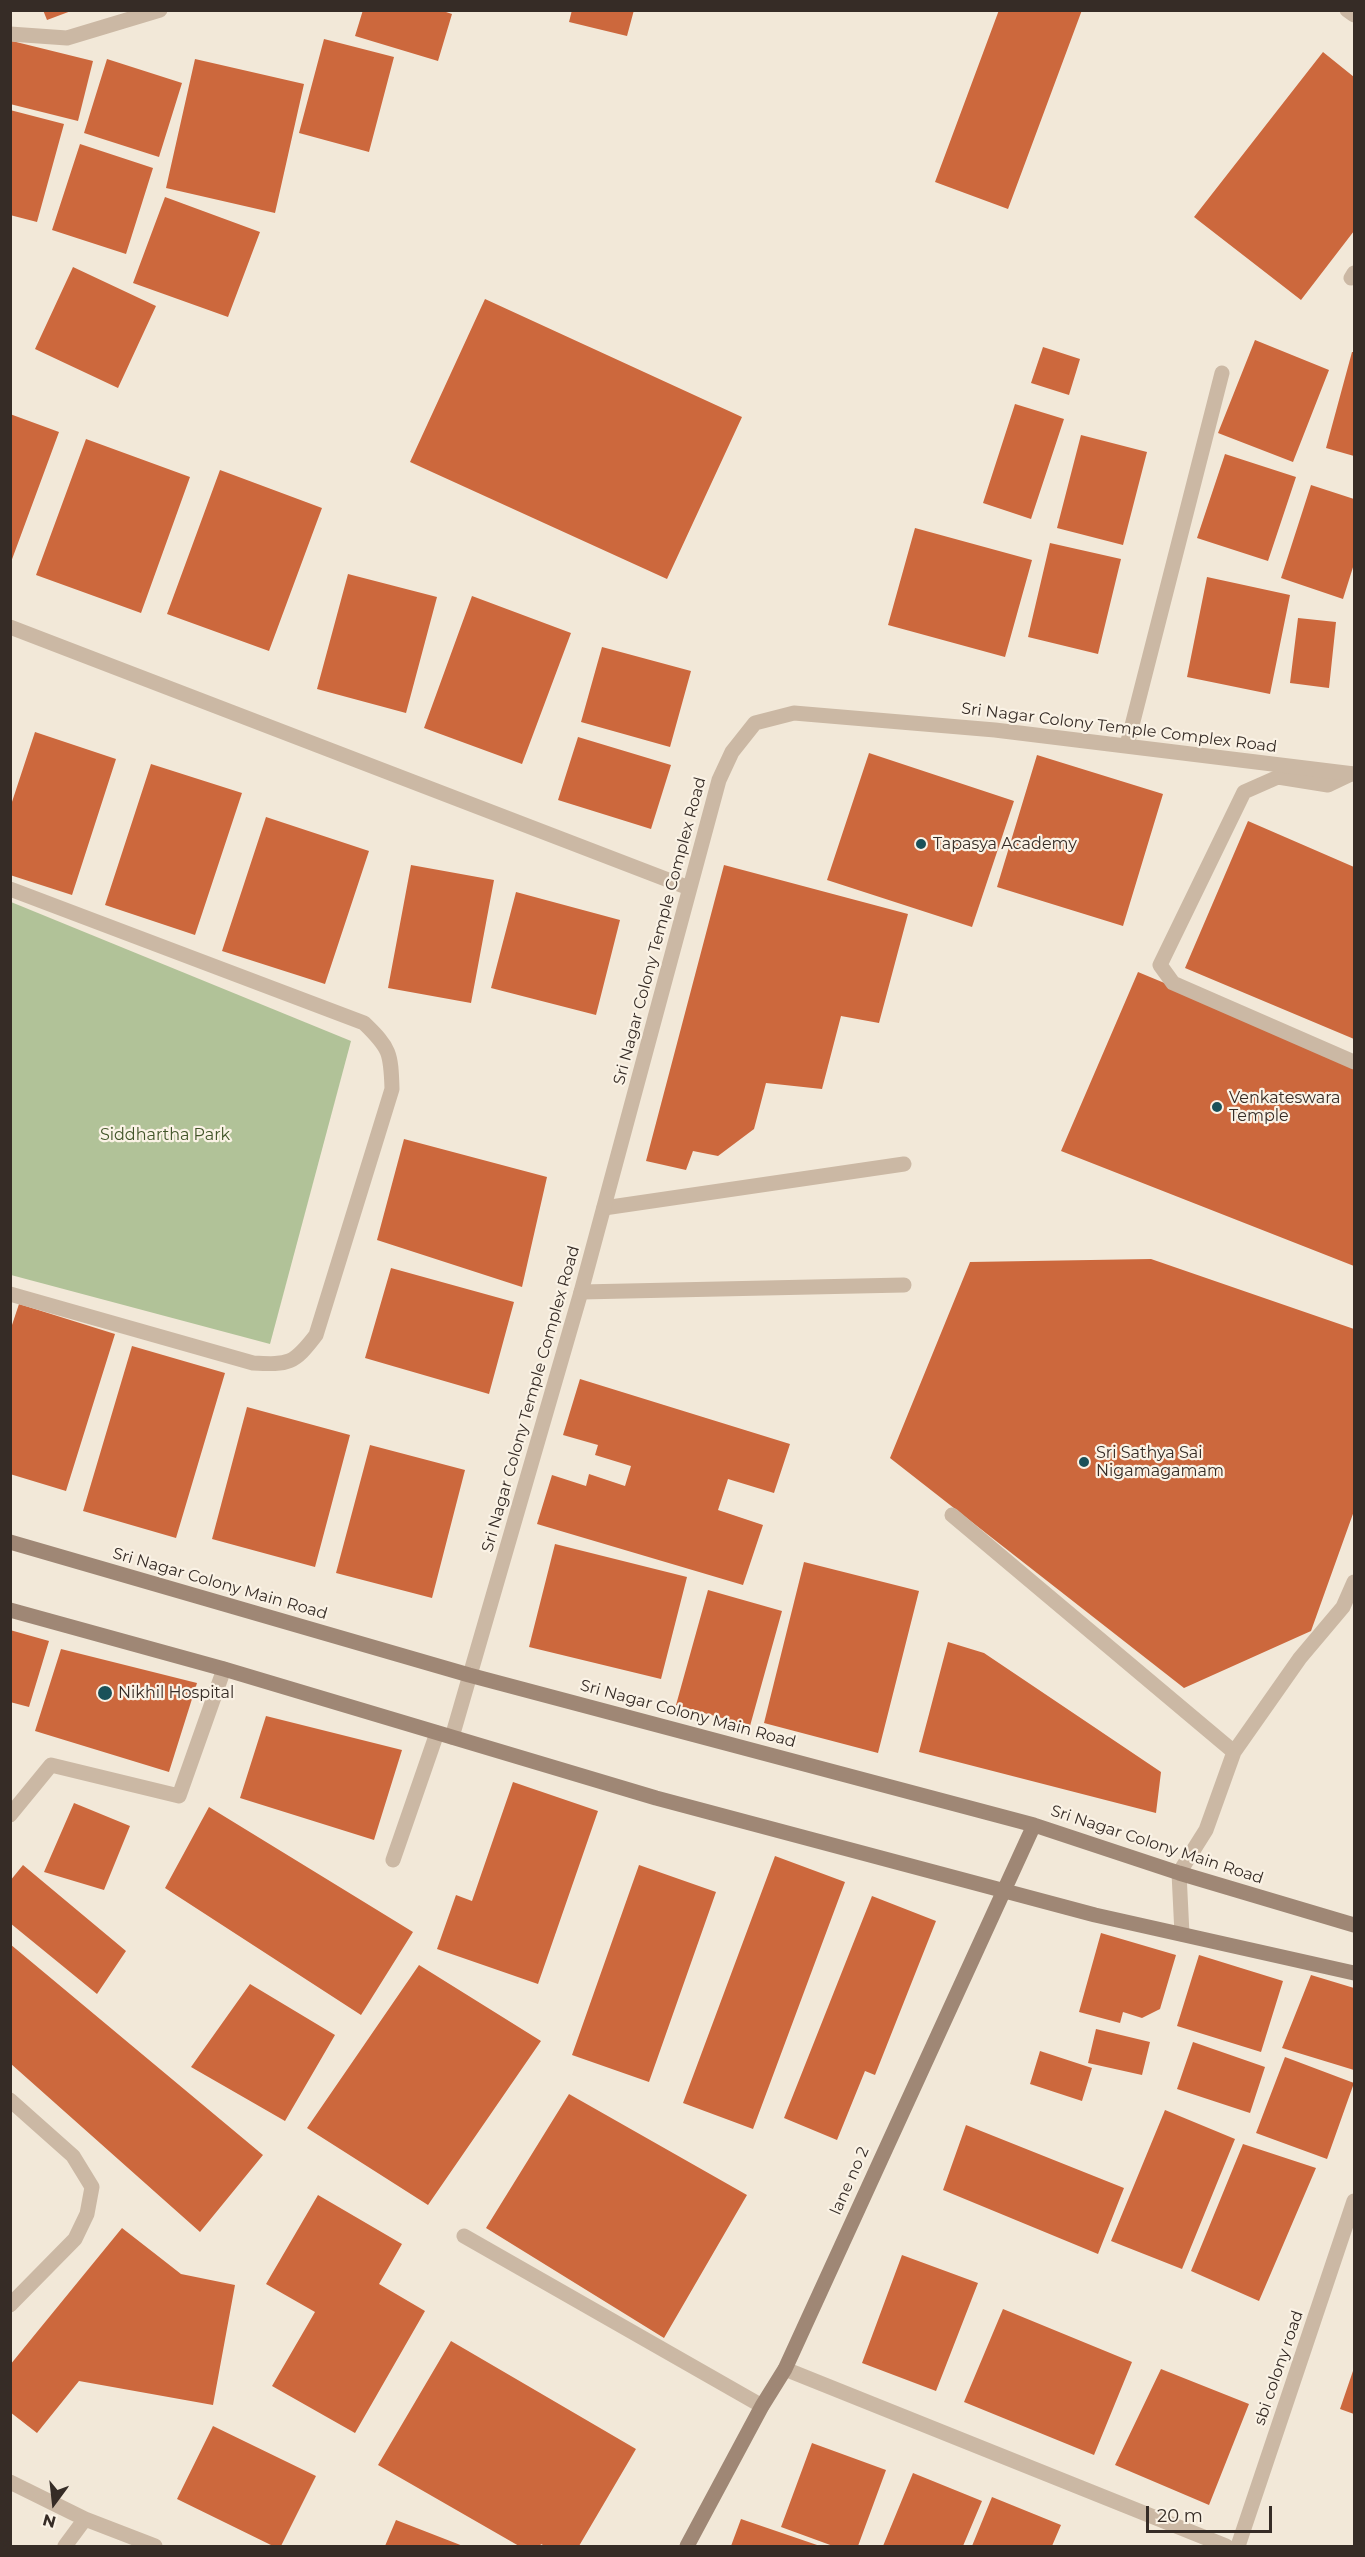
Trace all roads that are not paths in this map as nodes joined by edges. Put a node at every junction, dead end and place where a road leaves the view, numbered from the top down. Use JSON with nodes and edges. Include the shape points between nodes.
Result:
{"nodes":[{"id":1,"x":160,"y":10,"type":"edge"},
{"id":2,"x":1347,"y":10,"type":"edge"},
{"id":3,"x":1354,"y":15,"type":"edge"},
{"id":4,"x":10,"y":34,"type":"edge"},
{"id":5,"x":1222,"y":374,"type":"dead end"},
{"id":6,"x":10,"y":627,"type":"edge"},
{"id":7,"x":1127,"y":745,"type":"junction"},
{"id":8,"x":1353,"y":774,"type":"edge"},
{"id":9,"x":689,"y":888,"type":"junction"},
{"id":10,"x":10,"y":889,"type":"edge"},
{"id":11,"x":1354,"y":1062,"type":"edge"},
{"id":12,"x":904,"y":1164,"type":"dead end"},
{"id":13,"x":604,"y":1208,"type":"junction"},
{"id":14,"x":904,"y":1285,"type":"dead end"},
{"id":15,"x":581,"y":1292,"type":"junction"},
{"id":16,"x":10,"y":1294,"type":"edge"},
{"id":17,"x":952,"y":1515,"type":"dead end"},
{"id":18,"x":10,"y":1542,"type":"edge"},
{"id":19,"x":1354,"y":1582,"type":"edge"},
{"id":20,"x":10,"y":1610,"type":"edge"},
{"id":21,"x":224,"y":1670,"type":"junction"},
{"id":22,"x":469,"y":1675,"type":"junction"},
{"id":23,"x":444,"y":1735,"type":"junction"},
{"id":24,"x":1234,"y":1752,"type":"junction"},
{"id":25,"x":10,"y":1815,"type":"edge"},
{"id":26,"x":1034,"y":1825,"type":"junction"},
{"id":27,"x":393,"y":1860,"type":"dead end"},
{"id":28,"x":1179,"y":1873,"type":"junction"},
{"id":29,"x":1002,"y":1890,"type":"junction"},
{"id":30,"x":1354,"y":1925,"type":"edge"},
{"id":31,"x":1182,"y":1934,"type":"junction"},
{"id":32,"x":1354,"y":1973,"type":"edge"},
{"id":33,"x":10,"y":2100,"type":"edge"},
{"id":34,"x":1354,"y":2201,"type":"edge"},
{"id":35,"x":464,"y":2236,"type":"dead end"},
{"id":36,"x":10,"y":2305,"type":"edge"},
{"id":37,"x":785,"y":2369,"type":"junction"},
{"id":38,"x":762,"y":2406,"type":"junction"},
{"id":39,"x":10,"y":2482,"type":"edge"},
{"id":40,"x":85,"y":2519,"type":"junction"},
{"id":41,"x":64,"y":2547,"type":"edge"},
{"id":42,"x":155,"y":2547,"type":"edge"},
{"id":43,"x":687,"y":2547,"type":"edge"},
{"id":44,"x":1226,"y":2547,"type":"edge"},
{"id":45,"x":1238,"y":2547,"type":"edge"}],
"edges":[{"from":1,"to":4,"type":"street","via":[[67,38]]},
{"from":2,"to":3,"type":"street"},
{"from":5,"to":7,"type":"street"},
{"from":6,"to":9,"type":"street"},
{"from":7,"to":8,"type":"street","name":"Sri Nagar Colony Temple Complex Road"},
{"from":7,"to":9,"type":"street","name":"Sri Nagar Colony Temple Complex Road","via":[[794,713],[755,723],[732,752],[719,780]]},
{"from":8,"to":11,"type":"street","via":[[1328,785],[1278,777],[1244,792],[1160,965],[1173,982]]},
{"from":9,"to":13,"type":"street","name":"Sri Nagar Colony Temple Complex Road"},
{"from":10,"to":16,"type":"street","via":[[364,1023],[385,1042],[392,1089],[316,1335],[299,1358],[276,1364],[253,1363]]},
{"from":12,"to":13,"type":"street"},
{"from":13,"to":15,"type":"street","name":"Sri Nagar Colony Temple Complex Road"},
{"from":14,"to":15,"type":"street"},
{"from":15,"to":22,"type":"street","name":"Sri Nagar Colony Temple Complex Road"},
{"from":17,"to":24,"type":"street"},
{"from":18,"to":22,"type":"main road","name":"Sri Nagar Colony Main Road"},
{"from":19,"to":24,"type":"street","via":[[1343,1607],[1300,1658]]},
{"from":20,"to":21,"type":"main road"},
{"from":21,"to":23,"type":"main road"},
{"from":21,"to":25,"type":"street","via":[[179,1796],[51,1765]]},
{"from":22,"to":23,"type":"street","name":"Sri Nagar Colony Temple Complex Road"},
{"from":22,"to":26,"type":"main road","name":"Sri Nagar Colony Main Road"},
{"from":23,"to":27,"type":"street","name":"Sri Nagar Colony Temple Complex Road"},
{"from":23,"to":29,"type":"main road","via":[[656,1798]]},
{"from":24,"to":28,"type":"street","via":[[1206,1830]]},
{"from":26,"to":28,"type":"main road","name":"Sri Nagar Colony Main Road"},
{"from":26,"to":29,"type":"main road","name":"lane no 2"},
{"from":28,"to":30,"type":"main road","name":"Sri Nagar Colony Main Road"},
{"from":28,"to":31,"type":"street"},
{"from":29,"to":31,"type":"main road"},
{"from":29,"to":37,"type":"main road","name":"lane no 2"},
{"from":31,"to":32,"type":"main road"},
{"from":33,"to":36,"type":"street","via":[[73,2156],[92,2187],[87,2214],[75,2239]]},
{"from":34,"to":45,"type":"street","name":"sbi colony road"},
{"from":35,"to":38,"type":"street"},
{"from":37,"to":38,"type":"main road","name":"lane no 2"},
{"from":37,"to":44,"type":"street"},
{"from":38,"to":43,"type":"main road","name":"lane no 2"},
{"from":39,"to":40,"type":"street"},
{"from":40,"to":41,"type":"street"},
{"from":40,"to":42,"type":"street"}]}
